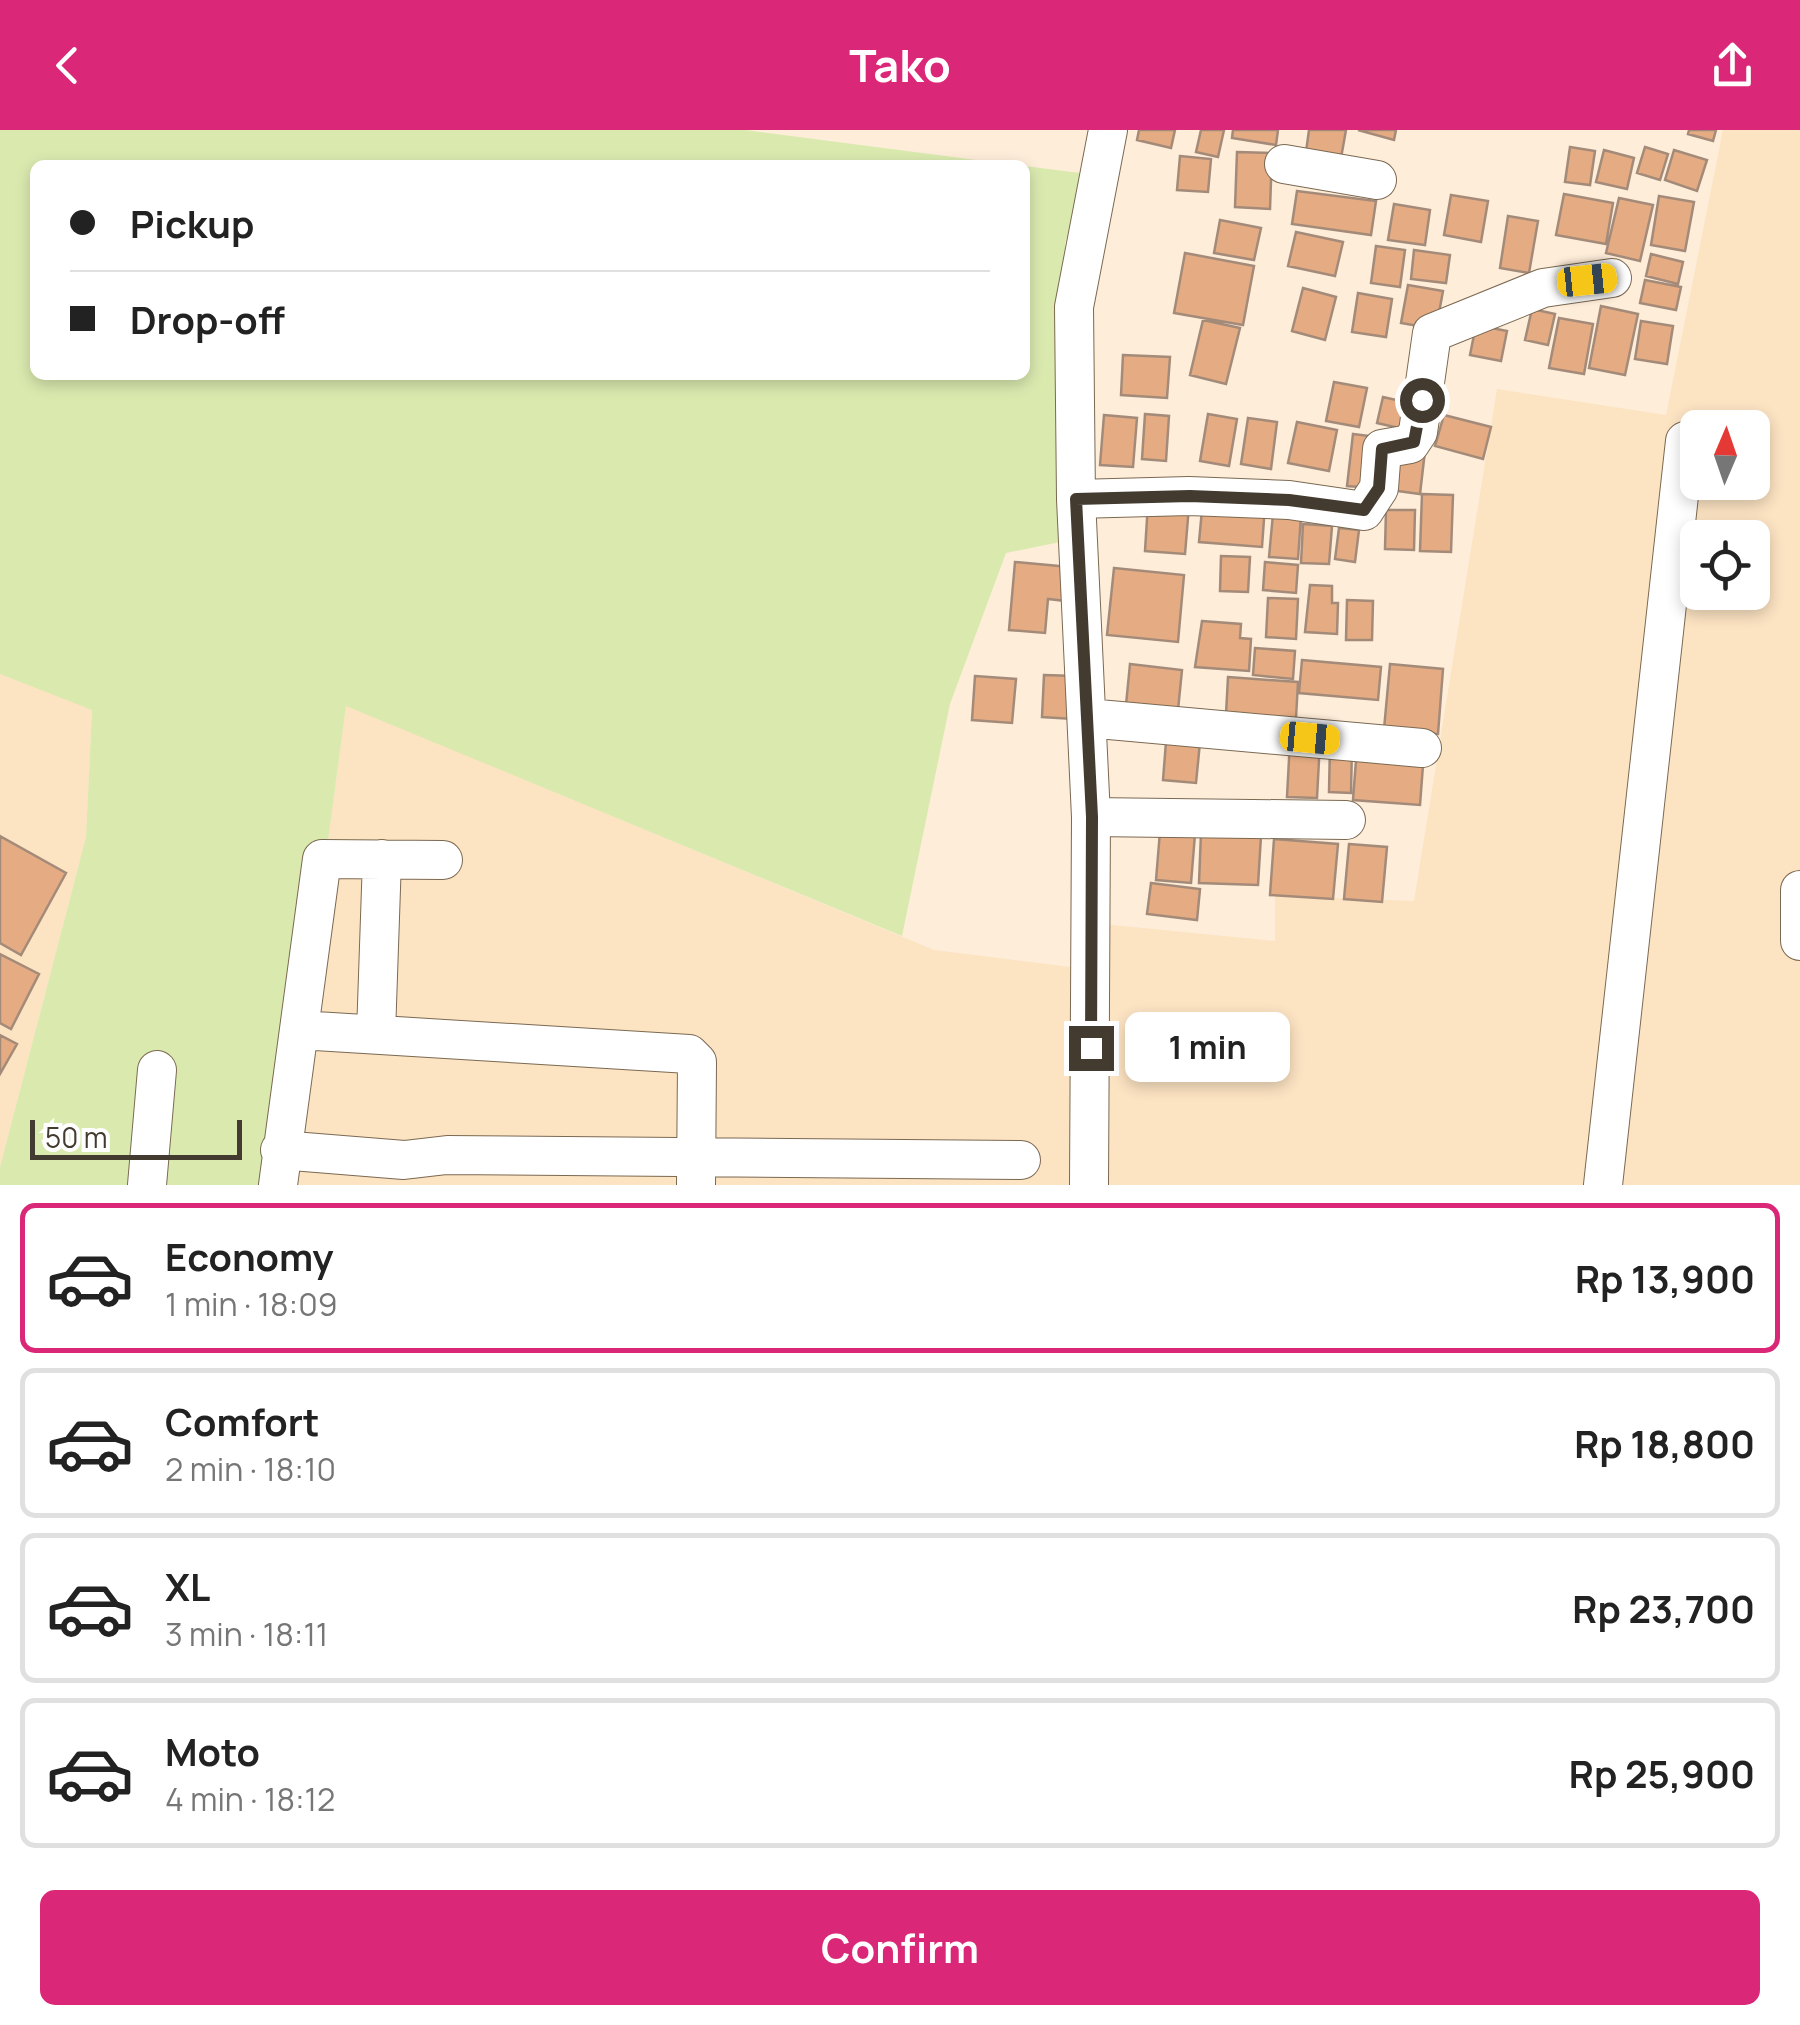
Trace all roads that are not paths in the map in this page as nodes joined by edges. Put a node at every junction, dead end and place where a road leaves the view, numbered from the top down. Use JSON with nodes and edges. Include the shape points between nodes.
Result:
{"nodes":[{"id":1,"x":1108,"y":130,"type":"edge"},
{"id":2,"x":1283,"y":160,"type":"edge"},
{"id":3,"x":1377,"y":180,"type":"dead end"},
{"id":4,"x":1612,"y":278,"type":"dead end"},
{"id":5,"x":1680,"y":495,"type":"edge"},
{"id":6,"x":1076,"y":499,"type":"junction"},
{"id":7,"x":1087,"y":718,"type":"junction"},
{"id":8,"x":1422,"y":748,"type":"dead end"},
{"id":9,"x":1092,"y":817,"type":"junction"},
{"id":10,"x":1346,"y":820,"type":"dead end"},
{"id":11,"x":382,"y":859,"type":"junction"},
{"id":12,"x":443,"y":860,"type":"dead end"},
{"id":13,"x":1800,"y":890,"type":"edge"},
{"id":14,"x":1800,"y":941,"type":"edge"},
{"id":15,"x":299,"y":1030,"type":"junction"},
{"id":16,"x":376,"y":1034,"type":"junction"},
{"id":17,"x":157,"y":1070,"type":"dead end"},
{"id":18,"x":1020,"y":1160,"type":"dead end"},
{"id":19,"x":279,"y":1168,"type":"edge"},
{"id":20,"x":448,"y":1170,"type":"edge"},
{"id":21,"x":696,"y":1170,"type":"edge"},
{"id":22,"x":348,"y":1171,"type":"edge"},
{"id":23,"x":844,"y":1171,"type":"edge"},
{"id":24,"x":404,"y":1172,"type":"edge"},
{"id":25,"x":146,"y":1185,"type":"edge"},
{"id":26,"x":1089,"y":1185,"type":"edge"},
{"id":27,"x":1604,"y":1185,"type":"edge"}],
"edges":[{"from":1,"to":6,"type":"street","via":[[1074,307]]},
{"from":2,"to":3,"type":"street"},
{"from":4,"to":6,"type":"street","via":[[1543,288],[1432,334],[1418,432],[1410,444],[1382,449],[1379,488],[1364,510],[1190,496]]},
{"from":5,"to":27,"type":"street"},
{"from":6,"to":7,"type":"street"},
{"from":7,"to":8,"type":"street"},
{"from":7,"to":9,"type":"street"},
{"from":9,"to":10,"type":"street"},
{"from":9,"to":26,"type":"street"},
{"from":11,"to":12,"type":"street"},
{"from":11,"to":15,"type":"street","via":[[322,859]]},
{"from":11,"to":16,"type":"street"},
{"from":13,"to":14,"type":"street"},
{"from":15,"to":16,"type":"street"},
{"from":15,"to":19,"type":"street"},
{"from":16,"to":21,"type":"street","via":[[688,1054],[697,1062]]},
{"from":17,"to":25,"type":"street"},
{"from":18,"to":23,"type":"street"},
{"from":19,"to":22,"type":"street"},
{"from":20,"to":21,"type":"street"},
{"from":20,"to":24,"type":"street"},
{"from":21,"to":23,"type":"street"},
{"from":22,"to":24,"type":"street"}]}
